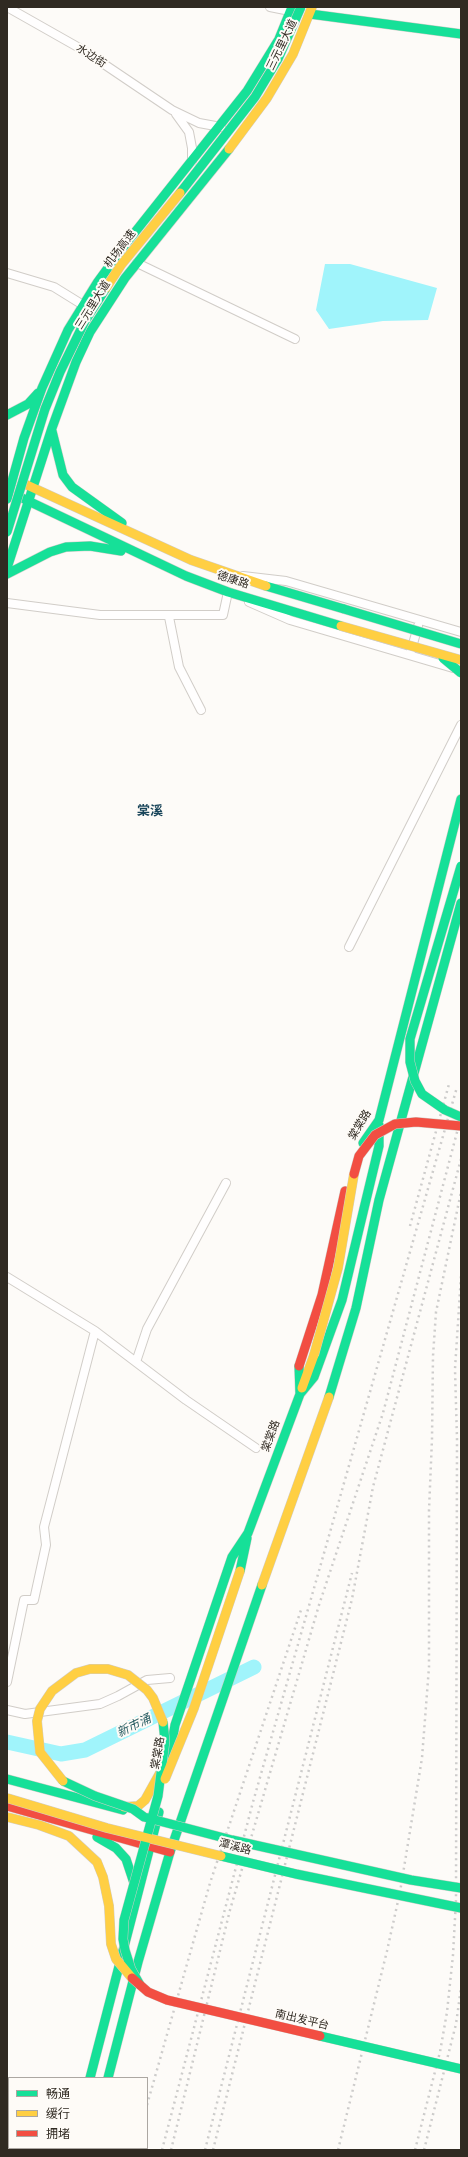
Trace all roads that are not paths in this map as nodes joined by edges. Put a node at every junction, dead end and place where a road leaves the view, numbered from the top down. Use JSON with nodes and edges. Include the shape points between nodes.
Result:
{"nodes":[{"id":1,"x":7,"y":7,"type":"edge"},
{"id":2,"x":270,"y":7,"type":"edge"},
{"id":3,"x":301,"y":7,"type":"edge"},
{"id":4,"x":292,"y":9,"type":"edge"},
{"id":5,"x":311,"y":10,"type":"edge"},
{"id":6,"x":461,"y":34,"type":"edge"},
{"id":7,"x":172,"y":110,"type":"junction"},
{"id":8,"x":221,"y":127,"type":"junction"},
{"id":9,"x":192,"y":161,"type":"junction"},
{"id":10,"x":137,"y":263,"type":"junction"},
{"id":11,"x":7,"y":274,"type":"edge"},
{"id":12,"x":83,"y":305,"type":"junction"},
{"id":13,"x":295,"y":339,"type":"dead end"},
{"id":14,"x":42,"y":388,"type":"junction"},
{"id":15,"x":7,"y":415,"type":"edge"},
{"id":16,"x":52,"y":428,"type":"junction"},
{"id":17,"x":10,"y":476,"type":"edge"},
{"id":18,"x":33,"y":487,"type":"junction"},
{"id":19,"x":8,"y":493,"type":"edge"},
{"id":20,"x":28,"y":501,"type":"junction"},
{"id":21,"x":7,"y":532,"type":"edge"},
{"id":22,"x":147,"y":540,"type":"junction"},
{"id":23,"x":141,"y":556,"type":"junction"},
{"id":24,"x":7,"y":568,"type":"edge"},
{"id":25,"x":7,"y":574,"type":"edge"},
{"id":26,"x":231,"y":575,"type":"junction"},
{"id":27,"x":228,"y":592,"type":"junction"},
{"id":28,"x":7,"y":603,"type":"edge"},
{"id":29,"x":169,"y":617,"type":"junction"},
{"id":30,"x":419,"y":620,"type":"junction"},
{"id":31,"x":461,"y":632,"type":"edge"},
{"id":32,"x":461,"y":644,"type":"edge"},
{"id":33,"x":424,"y":650,"type":"junction"},
{"id":34,"x":410,"y":656,"type":"junction"},
{"id":35,"x":461,"y":660,"type":"edge"},
{"id":36,"x":461,"y":672,"type":"edge"},
{"id":37,"x":201,"y":710,"type":"dead end"},
{"id":38,"x":461,"y":725,"type":"edge"},
{"id":39,"x":461,"y":799,"type":"edge"},
{"id":40,"x":461,"y":816,"type":"edge"},
{"id":41,"x":461,"y":866,"type":"edge"},
{"id":42,"x":461,"y":903,"type":"edge"},
{"id":43,"x":349,"y":947,"type":"dead end"},
{"id":44,"x":403,"y":1025,"type":"junction"},
{"id":45,"x":394,"y":1065,"type":"junction"},
{"id":46,"x":415,"y":1071,"type":"junction"},
{"id":47,"x":461,"y":1117,"type":"edge"},
{"id":48,"x":379,"y":1120,"type":"junction"},
{"id":49,"x":461,"y":1126,"type":"edge"},
{"id":50,"x":226,"y":1183,"type":"dead end"},
{"id":51,"x":7,"y":1277,"type":"edge"},
{"id":52,"x":95,"y":1331,"type":"junction"},
{"id":53,"x":136,"y":1362,"type":"junction"},
{"id":54,"x":300,"y":1394,"type":"junction"},
{"id":55,"x":256,"y":1448,"type":"dead end"},
{"id":56,"x":248,"y":1533,"type":"junction"},
{"id":57,"x":170,"y":1678,"type":"dead end"},
{"id":58,"x":7,"y":1682,"type":"edge"},
{"id":59,"x":7,"y":1710,"type":"edge"},
{"id":60,"x":171,"y":1748,"type":"junction"},
{"id":61,"x":7,"y":1781,"type":"edge"},
{"id":62,"x":158,"y":1796,"type":"junction"},
{"id":63,"x":7,"y":1798,"type":"edge"},
{"id":64,"x":7,"y":1806,"type":"edge"},
{"id":65,"x":106,"y":1806,"type":"junction"},
{"id":66,"x":7,"y":1817,"type":"edge"},
{"id":67,"x":144,"y":1817,"type":"junction"},
{"id":68,"x":158,"y":1818,"type":"junction"},
{"id":69,"x":180,"y":1824,"type":"junction"},
{"id":70,"x":85,"y":1829,"type":"junction"},
{"id":71,"x":150,"y":1848,"type":"junction"},
{"id":72,"x":170,"y":1852,"type":"junction"},
{"id":73,"x":461,"y":1888,"type":"edge"},
{"id":74,"x":137,"y":1895,"type":"junction"},
{"id":75,"x":461,"y":1908,"type":"edge"},
{"id":76,"x":140,"y":1985,"type":"junction"},
{"id":77,"x":461,"y":2069,"type":"edge"},
{"id":78,"x":90,"y":2077,"type":"edge"},
{"id":79,"x":108,"y":2077,"type":"edge"}],
"edges":[{"from":1,"to":7,"type":"street","name":"水边街","via":[[77,46]]},
{"from":2,"to":4,"type":"street"},
{"from":3,"to":21,"type":"main road","name":"机场高速","bridge":true,"via":[[278,59],[251,104],[122,265],[85,321],[65,360],[45,409]]},
{"from":4,"to":5,"type":"street"},
{"from":4,"to":8,"type":"main road","name":"三元里大道","via":[[279,39],[262,68]]},
{"from":5,"to":6,"type":"main road"},
{"from":5,"to":10,"type":"main road","name":"三元里大道","via":[[293,54],[267,98],[228,151]]},
{"from":7,"to":8,"type":"street","via":[[199,123]]},
{"from":7,"to":9,"type":"street","via":[[184,122],[189,132]]},
{"from":8,"to":9,"type":"main road","name":"三元里大道"},
{"from":9,"to":12,"type":"main road","name":"三元里大道","via":[[124,246]]},
{"from":10,"to":13,"type":"street"},
{"from":10,"to":16,"type":"main road","name":"三元里大道","via":[[103,311],[82,348]]},
{"from":11,"to":12,"type":"street","via":[[54,287]]},
{"from":12,"to":14,"type":"main road","name":"三元里大道","via":[[60,344]]},
{"from":14,"to":15,"type":"main road","via":[[28,404]]},
{"from":14,"to":17,"type":"main road","name":"三元里大道"},
{"from":16,"to":18,"type":"main road","name":"三元里大道"},
{"from":16,"to":22,"type":"main road","via":[[62,475],[72,488]]},
{"from":17,"to":18,"type":"main road","name":"德康路"},
{"from":17,"to":19,"type":"main road","name":"三元里大道"},
{"from":18,"to":20,"type":"main road","name":"三元里大道"},
{"from":18,"to":22,"type":"main road","name":"德康路"},
{"from":19,"to":20,"type":"main road","name":"德康路"},
{"from":20,"to":23,"type":"main road","name":"德康路"},
{"from":20,"to":24,"type":"main road","name":"三元里大道"},
{"from":22,"to":26,"type":"main road","name":"德康路"},
{"from":23,"to":25,"type":"main road","via":[[106,548],[66,547],[50,552]]},
{"from":23,"to":27,"type":"main road","name":"德康路"},
{"from":26,"to":30,"type":"street","via":[[286,581]]},
{"from":26,"to":32,"type":"main road","name":"德康路","bridge":true},
{"from":27,"to":29,"type":"street","via":[[223,615]]},
{"from":27,"to":33,"type":"main road","name":"德康路","bridge":true},
{"from":27,"to":34,"type":"street","via":[[290,620]]},
{"from":28,"to":29,"type":"street","via":[[100,615]]},
{"from":29,"to":37,"type":"street","via":[[179,667]]},
{"from":30,"to":31,"type":"street"},
{"from":30,"to":34,"type":"street"},
{"from":33,"to":35,"type":"main road","name":"德康路","bridge":true},
{"from":33,"to":36,"type":"main road","bridge":true,"via":[[450,662]]},
{"from":34,"to":36,"type":"street"},
{"from":38,"to":43,"type":"street"},
{"from":39,"to":44,"type":"main road","name":"棠棠路"},
{"from":40,"to":44,"type":"main road","via":[[423,969]]},
{"from":41,"to":47,"type":"main road","bridge":true,"via":[[410,1039],[410,1062],[422,1094],[445,1110]]},
{"from":42,"to":46,"type":"main road"},
{"from":44,"to":45,"type":"main road","name":"棠棠路"},
{"from":45,"to":46,"type":"main road","via":[[400,1058],[408,1058],[412,1061]]},
{"from":45,"to":48,"type":"main road","name":"棠棠路"},
{"from":46,"to":69,"type":"main road","via":[[379,1200],[356,1308],[341,1360]]},
{"from":48,"to":54,"type":"main road","via":[[379,1146],[342,1300],[314,1377]]},
{"from":48,"to":54,"type":"main road","name":"棠棠路","via":[[355,1157],[348,1174],[322,1296],[298,1370]]},
{"from":49,"to":54,"type":"main road","bridge":true,"via":[[416,1122],[395,1124],[375,1135],[359,1156],[350,1189],[338,1268],[321,1333]]},
{"from":50,"to":53,"type":"street","via":[[147,1329]]},
{"from":51,"to":52,"type":"street"},
{"from":52,"to":53,"type":"street"},
{"from":52,"to":58,"type":"street","via":[[44,1527],[46,1545],[34,1600],[24,1600]]},
{"from":53,"to":55,"type":"street"},
{"from":54,"to":56,"type":"main road","name":"棠棠路"},
{"from":56,"to":60,"type":"main road","name":"棠棠路","via":[[232,1557],[175,1725]]},
{"from":56,"to":62,"type":"main road","bridge":true,"via":[[240,1570],[194,1708]]},
{"from":57,"to":59,"type":"street","via":[[147,1680],[100,1704],[25,1714]]},
{"from":60,"to":65,"type":"main road","via":[[145,1800],[138,1806],[129,1808]]},
{"from":60,"to":68,"type":"main road","name":"棠棠路"},
{"from":61,"to":65,"type":"main road"},
{"from":61,"to":67,"type":"main road","name":"潭溪路","via":[[113,1812]]},
{"from":62,"to":67,"type":"main road","bridge":true,"via":[[165,1742],[162,1718],[147,1690],[128,1675],[108,1669],[90,1669],[66,1678],[52,1690],[40,1709],[37,1721],[38,1743],[46,1762],[61,1780]]},
{"from":62,"to":76,"type":"main road","bridge":true,"via":[[124,1920],[125,1950],[131,1970]]},
{"from":63,"to":75,"type":"main road","name":"潭溪路","bridge":true,"via":[[107,1828],[296,1874]]},
{"from":64,"to":70,"type":"main road"},
{"from":65,"to":68,"type":"main road"},
{"from":66,"to":76,"type":"main road","name":"南出发平台","bridge":true,"via":[[69,1836],[97,1862],[109,1906],[111,1944],[116,1959],[125,1972]]},
{"from":67,"to":73,"type":"main road","name":"潭溪路","bridge":true,"via":[[232,1840],[411,1880]]},
{"from":68,"to":69,"type":"main road"},
{"from":68,"to":71,"type":"main road","name":"棠棠路"},
{"from":69,"to":72,"type":"main road"},
{"from":70,"to":71,"type":"main road"},
{"from":70,"to":74,"type":"main road","via":[[116,1848],[126,1859]]},
{"from":71,"to":72,"type":"main road"},
{"from":71,"to":74,"type":"main road","name":"棠棠路"},
{"from":72,"to":79,"type":"main road"},
{"from":74,"to":78,"type":"main road","name":"棠棠路"},
{"from":76,"to":77,"type":"main road","name":"南出发平台","bridge":true,"via":[[148,1992],[167,2000]]}]}
